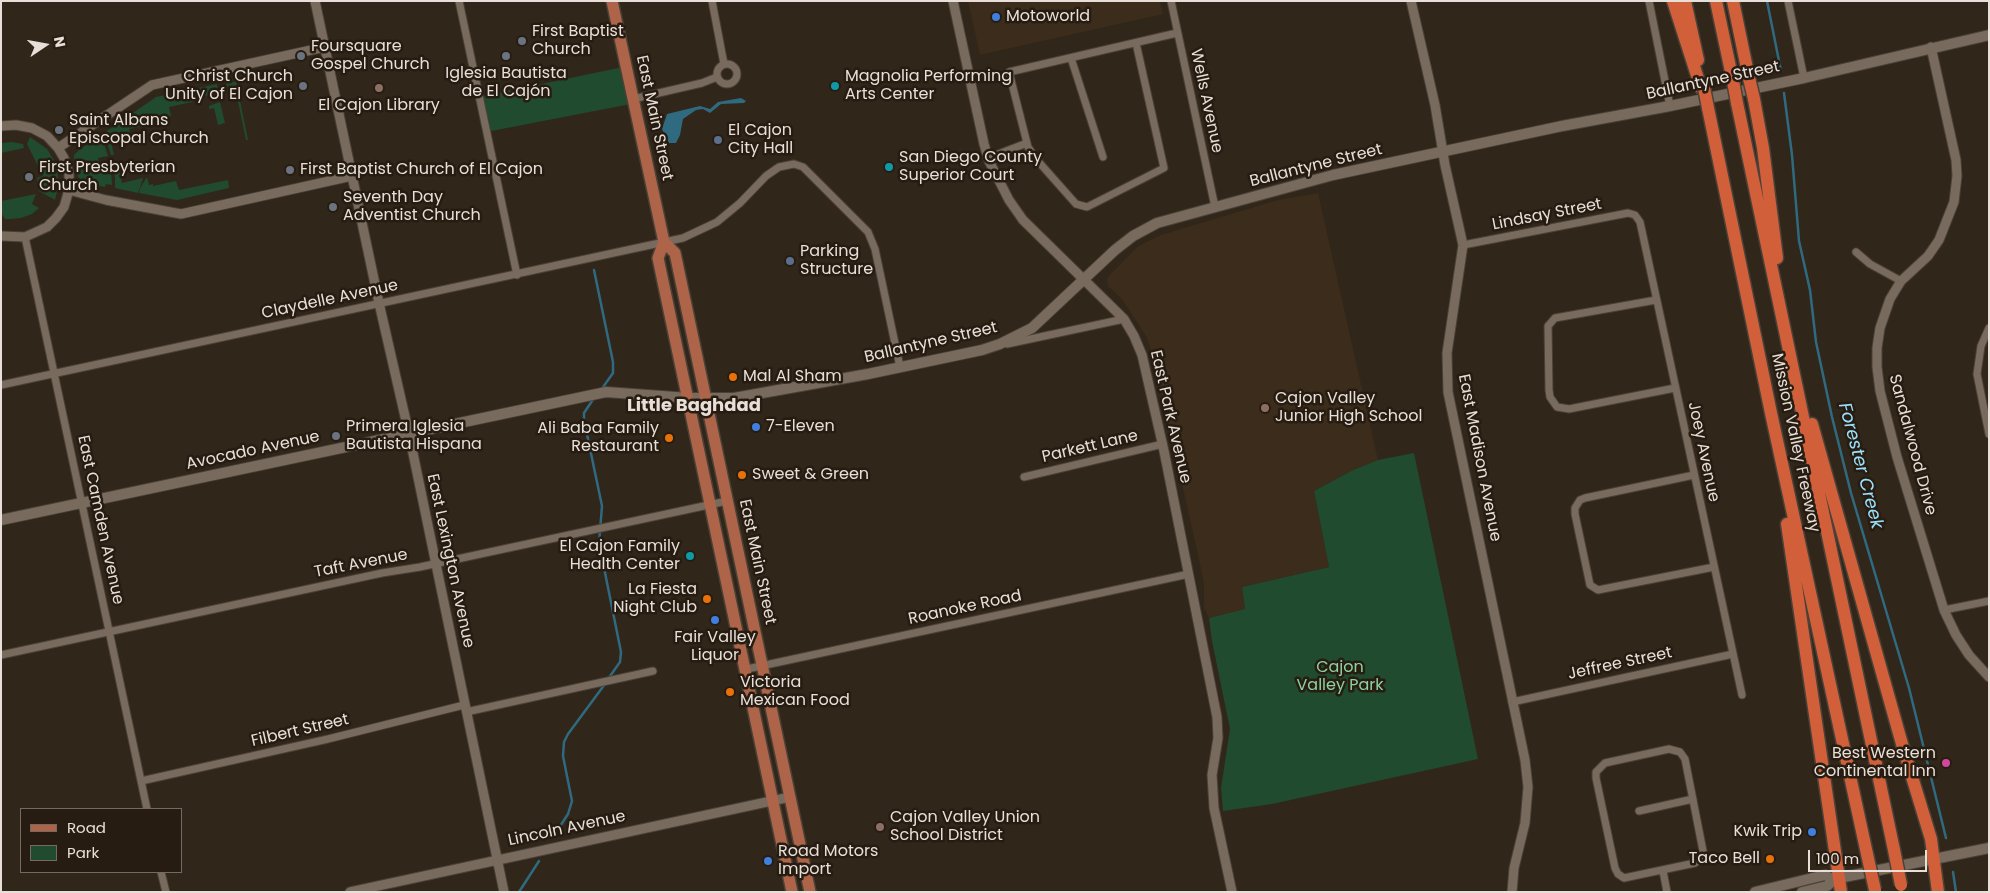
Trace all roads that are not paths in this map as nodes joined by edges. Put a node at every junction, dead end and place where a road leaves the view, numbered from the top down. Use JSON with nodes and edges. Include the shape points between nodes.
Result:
{"nodes":[{"id":1,"x":315,"y":1,"type":"edge"},
{"id":2,"x":459,"y":1,"type":"edge"},
{"id":3,"x":612,"y":1,"type":"edge"},
{"id":4,"x":712,"y":1,"type":"edge"},
{"id":5,"x":953,"y":1,"type":"edge"},
{"id":6,"x":1170,"y":1,"type":"edge"},
{"id":7,"x":1411,"y":1,"type":"edge"},
{"id":8,"x":1649,"y":1,"type":"edge"},
{"id":9,"x":1673,"y":1,"type":"edge"},
{"id":10,"x":1685,"y":1,"type":"edge"},
{"id":11,"x":1716,"y":1,"type":"edge"},
{"id":12,"x":1733,"y":1,"type":"edge"},
{"id":13,"x":1788,"y":1,"type":"edge"},
{"id":14,"x":1177,"y":33,"type":"junction"},
{"id":15,"x":1989,"y":35,"type":"edge"},
{"id":16,"x":1136,"y":43,"type":"junction"},
{"id":17,"x":325,"y":46,"type":"junction"},
{"id":18,"x":1931,"y":48,"type":"junction"},
{"id":19,"x":1071,"y":58,"type":"junction"},
{"id":20,"x":724,"y":64,"type":"junction"},
{"id":21,"x":717,"y":77,"type":"junction"},
{"id":22,"x":1804,"y":78,"type":"junction"},
{"id":23,"x":1703,"y":88,"type":"junction"},
{"id":24,"x":633,"y":98,"type":"junction"},
{"id":25,"x":1670,"y":106,"type":"junction"},
{"id":26,"x":1,"y":126,"type":"edge"},
{"id":27,"x":1027,"y":143,"type":"junction"},
{"id":28,"x":58,"y":148,"type":"junction"},
{"id":29,"x":1443,"y":152,"type":"junction"},
{"id":30,"x":1103,"y":157,"type":"dead end"},
{"id":31,"x":988,"y":158,"type":"junction"},
{"id":32,"x":352,"y":176,"type":"junction"},
{"id":33,"x":68,"y":190,"type":"junction"},
{"id":34,"x":1215,"y":207,"type":"junction"},
{"id":35,"x":1635,"y":215,"type":"joint"},
{"id":36,"x":1,"y":236,"type":"edge"},
{"id":37,"x":25,"y":236,"type":"junction"},
{"id":38,"x":664,"y":242,"type":"junction"},
{"id":39,"x":1463,"y":245,"type":"junction"},
{"id":40,"x":1856,"y":252,"type":"dead end"},
{"id":41,"x":516,"y":275,"type":"junction"},
{"id":42,"x":1083,"y":280,"type":"junction"},
{"id":43,"x":1901,"y":281,"type":"junction"},
{"id":44,"x":1656,"y":300,"type":"junction"},
{"id":45,"x":379,"y":303,"type":"junction"},
{"id":46,"x":1124,"y":318,"type":"junction"},
{"id":47,"x":1784,"y":323,"type":"junction"},
{"id":48,"x":1989,"y":328,"type":"edge"},
{"id":49,"x":982,"y":350,"type":"junction"},
{"id":50,"x":900,"y":367,"type":"junction"},
{"id":51,"x":1794,"y":370,"type":"junction"},
{"id":52,"x":54,"y":374,"type":"junction"},
{"id":53,"x":1,"y":385,"type":"edge"},
{"id":54,"x":1675,"y":388,"type":"junction"},
{"id":55,"x":689,"y":398,"type":"junction"},
{"id":56,"x":706,"y":398,"type":"junction"},
{"id":57,"x":1771,"y":413,"type":"junction"},
{"id":58,"x":409,"y":434,"type":"junction"},
{"id":59,"x":1989,"y":434,"type":"edge"},
{"id":60,"x":1162,"y":444,"type":"junction"},
{"id":61,"x":1694,"y":475,"type":"junction"},
{"id":62,"x":1024,"y":477,"type":"dead end"},
{"id":63,"x":727,"y":501,"type":"junction"},
{"id":64,"x":82,"y":503,"type":"junction"},
{"id":65,"x":711,"y":504,"type":"junction"},
{"id":66,"x":1,"y":520,"type":"edge"},
{"id":67,"x":435,"y":563,"type":"junction"},
{"id":68,"x":1714,"y":567,"type":"junction"},
{"id":69,"x":1189,"y":574,"type":"junction"},
{"id":70,"x":1989,"y":601,"type":"edge"},
{"id":71,"x":1944,"y":610,"type":"junction"},
{"id":72,"x":109,"y":631,"type":"junction"},
{"id":73,"x":1733,"y":654,"type":"junction"},
{"id":74,"x":1,"y":655,"type":"edge"},
{"id":75,"x":762,"y":666,"type":"junction"},
{"id":76,"x":747,"y":669,"type":"junction"},
{"id":77,"x":653,"y":671,"type":"dead end"},
{"id":78,"x":1989,"y":677,"type":"edge"},
{"id":79,"x":1742,"y":695,"type":"dead end"},
{"id":80,"x":1512,"y":702,"type":"junction"},
{"id":81,"x":465,"y":709,"type":"junction"},
{"id":82,"x":141,"y":781,"type":"junction"},
{"id":83,"x":790,"y":797,"type":"junction"},
{"id":84,"x":1693,"y":799,"type":"junction"},
{"id":85,"x":773,"y":800,"type":"junction"},
{"id":86,"x":147,"y":808,"type":"edge"},
{"id":87,"x":1639,"y":811,"type":"dead end"},
{"id":88,"x":1989,"y":848,"type":"edge"},
{"id":89,"x":497,"y":859,"type":"junction"},
{"id":90,"x":1934,"y":860,"type":"junction"},
{"id":91,"x":1663,"y":871,"type":"junction"},
{"id":92,"x":162,"y":873,"type":"edge"},
{"id":93,"x":1837,"y":879,"type":"junction"},
{"id":94,"x":1785,"y":884,"type":"junction"},
{"id":95,"x":1902,"y":889,"type":"edge"},
{"id":96,"x":1875,"y":891,"type":"edge"},
{"id":97,"x":166,"y":892,"type":"edge"},
{"id":98,"x":350,"y":892,"type":"edge"},
{"id":99,"x":504,"y":892,"type":"edge"},
{"id":100,"x":792,"y":892,"type":"edge"},
{"id":101,"x":810,"y":892,"type":"edge"},
{"id":102,"x":1232,"y":892,"type":"edge"},
{"id":103,"x":1512,"y":892,"type":"edge"},
{"id":104,"x":1667,"y":892,"type":"edge"},
{"id":105,"x":1755,"y":892,"type":"edge"},
{"id":106,"x":1776,"y":892,"type":"edge"},
{"id":107,"x":1802,"y":892,"type":"edge"},
{"id":108,"x":1841,"y":892,"type":"edge"},
{"id":109,"x":1938,"y":892,"type":"edge"}],
"edges":[{"from":1,"to":17,"type":"street","name":"East Lexington Avenue"},
{"from":2,"to":41,"type":"street"},
{"from":3,"to":24,"type":"main road","name":"East Main Street"},
{"from":4,"to":20,"type":"street"},
{"from":5,"to":31,"type":"street","name":"East Park Avenue"},
{"from":6,"to":14,"type":"street","name":"Wells Avenue"},
{"from":7,"to":29,"type":"street","name":"East Madison Avenue"},
{"from":8,"to":25,"type":"street"},
{"from":9,"to":23,"type":"highway"},
{"from":10,"to":23,"type":"highway","name":"Mission Valley Freeway"},
{"from":11,"to":47,"type":"highway","name":"Mission Valley Freeway","bridge":true},
{"from":12,"to":47,"type":"highway","bridge":true,"via":[[1754,99],[1773,222]]},
{"from":13,"to":22,"type":"street"},
{"from":14,"to":16,"type":"street"},
{"from":14,"to":34,"type":"street","name":"Wells Avenue"},
{"from":15,"to":18,"type":"main road","name":"Ballantyne Street"},
{"from":16,"to":19,"type":"street"},
{"from":16,"to":27,"type":"street","via":[[1164,168],[1087,207],[1076,204],[1037,160]]},
{"from":17,"to":28,"type":"street","via":[[152,85]]},
{"from":17,"to":32,"type":"street","name":"East Lexington Avenue"},
{"from":18,"to":22,"type":"main road","name":"Ballantyne Street"},
{"from":18,"to":43,"type":"street","name":"Sandalwood Drive","via":[[1956,160],[1954,202],[1928,256]]},
{"from":19,"to":27,"type":"street","via":[[1009,72]]},
{"from":19,"to":30,"type":"street"},
{"from":20,"to":21,"type":"street","via":[[717,71]]},
{"from":20,"to":21,"type":"street","via":[[734,67],[735,79],[724,84]]},
{"from":21,"to":24,"type":"street"},
{"from":22,"to":25,"type":"main road","name":"Ballantyne Street"},
{"from":23,"to":57,"type":"highway","name":"Mission Valley Freeway","bridge":true},
{"from":24,"to":38,"type":"main road","name":"East Main Street"},
{"from":25,"to":29,"type":"main road","name":"Ballantyne Street"},
{"from":26,"to":28,"type":"street","via":[[32,128],[47,136]]},
{"from":27,"to":31,"type":"street"},
{"from":28,"to":33,"type":"street","via":[[69,174]]},
{"from":29,"to":34,"type":"main road","name":"Ballantyne Street","via":[[1333,175]]},
{"from":29,"to":39,"type":"street","name":"East Madison Avenue"},
{"from":31,"to":42,"type":"street","name":"East Park Avenue","via":[[1008,200],[1018,213]]},
{"from":32,"to":33,"type":"street","via":[[181,214]]},
{"from":32,"to":45,"type":"street","name":"East Lexington Avenue"},
{"from":33,"to":37,"type":"street","via":[[64,207],[56,218],[47,227]]},
{"from":34,"to":42,"type":"main road","name":"Ballantyne Street","via":[[1157,223],[1133,236]]},
{"from":35,"to":39,"type":"street","name":"Lindsay Street","via":[[1628,213]]},
{"from":35,"to":44,"type":"street","name":"Joey Avenue","via":[[1640,222]]},
{"from":36,"to":37,"type":"street"},
{"from":37,"to":52,"type":"street","name":"East Camden Avenue"},
{"from":38,"to":41,"type":"street","name":"Claydelle Avenue"},
{"from":38,"to":50,"type":"street","name":"Claydelle Avenue","via":[[683,238],[717,222],[779,167],[794,164],[803,167],[868,232],[875,249]]},
{"from":38,"to":55,"type":"main road","name":"East Main Street","via":[[658,258]]},
{"from":38,"to":56,"type":"main road","name":"East Main Street","via":[[675,253]]},
{"from":39,"to":80,"type":"street","name":"East Madison Avenue","via":[[1447,353],[1448,392]]},
{"from":40,"to":43,"type":"street","via":[[1870,264]]},
{"from":41,"to":45,"type":"street","name":"Claydelle Avenue"},
{"from":42,"to":46,"type":"street","name":"East Park Avenue"},
{"from":42,"to":49,"type":"main road","name":"Ballantyne Street","via":[[1032,328]]},
{"from":43,"to":71,"type":"street","name":"Sandalwood Drive","via":[[1882,318],[1877,348],[1880,391]]},
{"from":44,"to":54,"type":"street","name":"Joey Avenue"},
{"from":44,"to":54,"type":"street","via":[[1555,318],[1548,326],[1547,338],[1550,397],[1557,407],[1569,409]]},
{"from":45,"to":52,"type":"street","name":"Claydelle Avenue"},
{"from":45,"to":58,"type":"street","name":"East Lexington Avenue"},
{"from":46,"to":49,"type":"street"},
{"from":46,"to":60,"type":"street","name":"East Park Avenue","via":[[1142,355]]},
{"from":47,"to":51,"type":"highway","name":"Mission Valley Freeway"},
{"from":48,"to":59,"type":"street","via":[[1981,346],[1977,374]]},
{"from":49,"to":50,"type":"main road","name":"Ballantyne Street"},
{"from":50,"to":56,"type":"main road","name":"Ballantyne Street","via":[[742,397]]},
{"from":51,"to":90,"type":"highway","via":[[1820,448],[1931,839]]},
{"from":51,"to":95,"type":"highway","name":"Mission Valley Freeway","bridge":true},
{"from":52,"to":53,"type":"street","name":"Claydelle Avenue"},
{"from":52,"to":64,"type":"street","name":"East Camden Avenue"},
{"from":54,"to":61,"type":"street","name":"Joey Avenue"},
{"from":55,"to":56,"type":"main road","name":"Ballantyne Street"},
{"from":55,"to":58,"type":"main road","name":"Avocado Avenue","via":[[606,392]]},
{"from":55,"to":65,"type":"main road","name":"East Main Street"},
{"from":56,"to":63,"type":"main road","name":"East Main Street"},
{"from":57,"to":93,"type":"highway"},
{"from":57,"to":96,"type":"highway","name":"Mission Valley Freeway","bridge":true},
{"from":58,"to":64,"type":"main road","name":"Avocado Avenue"},
{"from":58,"to":67,"type":"street","name":"East Lexington Avenue"},
{"from":60,"to":62,"type":"street","name":"Parkett Lane"},
{"from":60,"to":69,"type":"street","name":"East Park Avenue"},
{"from":61,"to":68,"type":"street","name":"Joey Avenue"},
{"from":61,"to":68,"type":"street","via":[[1580,500],[1575,514],[1590,585],[1598,590]]},
{"from":63,"to":65,"type":"street","name":"Taft Avenue"},
{"from":63,"to":75,"type":"main road","name":"East Main Street"},
{"from":64,"to":66,"type":"main road","name":"Avocado Avenue"},
{"from":64,"to":72,"type":"street","name":"East Camden Avenue"},
{"from":65,"to":67,"type":"street","name":"Taft Avenue"},
{"from":65,"to":76,"type":"main road","name":"East Main Street"},
{"from":67,"to":72,"type":"street","name":"Taft Avenue"},
{"from":67,"to":81,"type":"street","name":"East Lexington Avenue"},
{"from":68,"to":73,"type":"street","name":"Joey Avenue"},
{"from":69,"to":75,"type":"street","name":"Roanoke Road"},
{"from":69,"to":102,"type":"street","name":"East Park Avenue","via":[[1217,717],[1218,738],[1212,775],[1214,808]]},
{"from":70,"to":71,"type":"street"},
{"from":71,"to":78,"type":"street","name":"Sandalwood Drive","via":[[1965,649]]},
{"from":72,"to":74,"type":"street","name":"Taft Avenue"},
{"from":72,"to":82,"type":"street","name":"East Camden Avenue"},
{"from":73,"to":79,"type":"street","name":"Joey Avenue"},
{"from":73,"to":80,"type":"street","name":"Jeffree Street"},
{"from":75,"to":76,"type":"street","name":"Roanoke Road"},
{"from":75,"to":83,"type":"main road","name":"East Main Street"},
{"from":76,"to":85,"type":"main road","name":"East Main Street"},
{"from":77,"to":81,"type":"street","name":"Filbert Street"},
{"from":80,"to":103,"type":"street","name":"East Madison Avenue","via":[[1528,787]]},
{"from":81,"to":82,"type":"street","name":"Filbert Street"},
{"from":81,"to":89,"type":"street","name":"East Lexington Avenue"},
{"from":82,"to":86,"type":"street","name":"East Camden Avenue"},
{"from":83,"to":85,"type":"street","name":"Lincoln Avenue"},
{"from":83,"to":101,"type":"main road","name":"East Main Street"},
{"from":84,"to":87,"type":"street"},
{"from":84,"to":91,"type":"street","via":[[1703,851],[1700,859]]},
{"from":84,"to":91,"type":"street","via":[[1685,759],[1675,750],[1605,763],[1596,772],[1618,874],[1632,878]]},
{"from":85,"to":89,"type":"street","name":"Lincoln Avenue"},
{"from":85,"to":100,"type":"main road","name":"East Main Street"},
{"from":88,"to":90,"type":"main road"},
{"from":89,"to":98,"type":"street","name":"Lincoln Avenue"},
{"from":89,"to":99,"type":"street","name":"East Lexington Avenue"},
{"from":90,"to":93,"type":"main road"},
{"from":90,"to":109,"type":"highway"},
{"from":91,"to":104,"type":"street"},
{"from":92,"to":97,"type":"street"},
{"from":93,"to":94,"type":"main road","via":[[1825,875]]},
{"from":93,"to":107,"type":"main road","via":[[1827,886]]},
{"from":93,"to":108,"type":"highway"},
{"from":94,"to":105,"type":"main road"},
{"from":94,"to":106,"type":"main road"}]}
